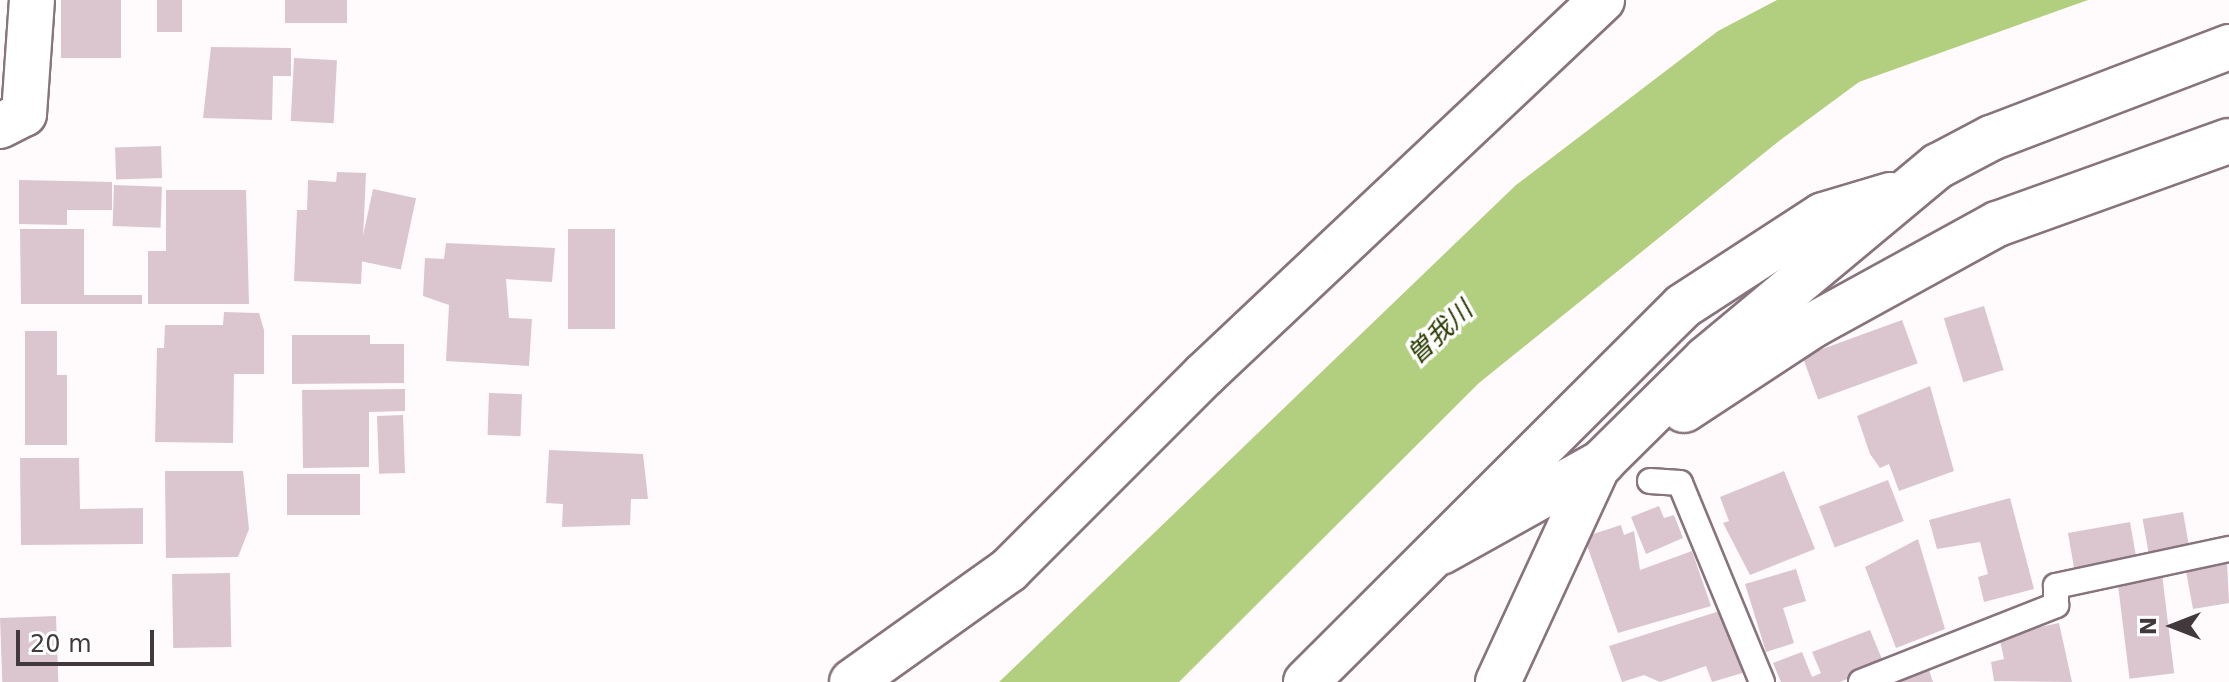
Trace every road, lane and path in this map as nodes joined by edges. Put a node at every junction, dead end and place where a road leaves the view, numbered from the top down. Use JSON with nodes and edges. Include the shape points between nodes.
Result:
{"nodes":[{"id":1,"x":32,"y":0,"type":"edge"},
{"id":2,"x":1602,"y":0,"type":"edge"},
{"id":3,"x":2229,"y":47,"type":"edge"},
{"id":4,"x":0,"y":126,"type":"edge"},
{"id":5,"x":2229,"y":141,"type":"edge"},
{"id":6,"x":1911,"y":188,"type":"junction"},
{"id":7,"x":1598,"y":466,"type":"junction"},
{"id":8,"x":1650,"y":481,"type":"dead end"},
{"id":9,"x":2229,"y":549,"type":"edge"},
{"id":10,"x":1441,"y":552,"type":"junction"},
{"id":11,"x":852,"y":682,"type":"edge"},
{"id":12,"x":1306,"y":682,"type":"edge"},
{"id":13,"x":1498,"y":682,"type":"edge"},
{"id":14,"x":1762,"y":682,"type":"edge"},
{"id":15,"x":1861,"y":682,"type":"edge"}],
"edges":[{"from":1,"to":4,"type":"street","via":[[24,114]]},
{"from":2,"to":11,"type":"street","via":[[1238,342],[1009,570]]},
{"from":3,"to":6,"type":"street","via":[[1991,138]]},
{"from":5,"to":7,"type":"street","via":[[1997,224],[1815,324]]},
{"from":6,"to":7,"type":"street","via":[[1706,359]]},
{"from":6,"to":10,"type":"street","via":[[1823,215],[1683,306]]},
{"from":7,"to":10,"type":"street"},
{"from":7,"to":13,"type":"street"},
{"from":8,"to":14,"type":"lane","via":[[1680,483]]},
{"from":9,"to":15,"type":"lane","via":[[2056,586],[2056,605]]},
{"from":10,"to":12,"type":"street"}]}
